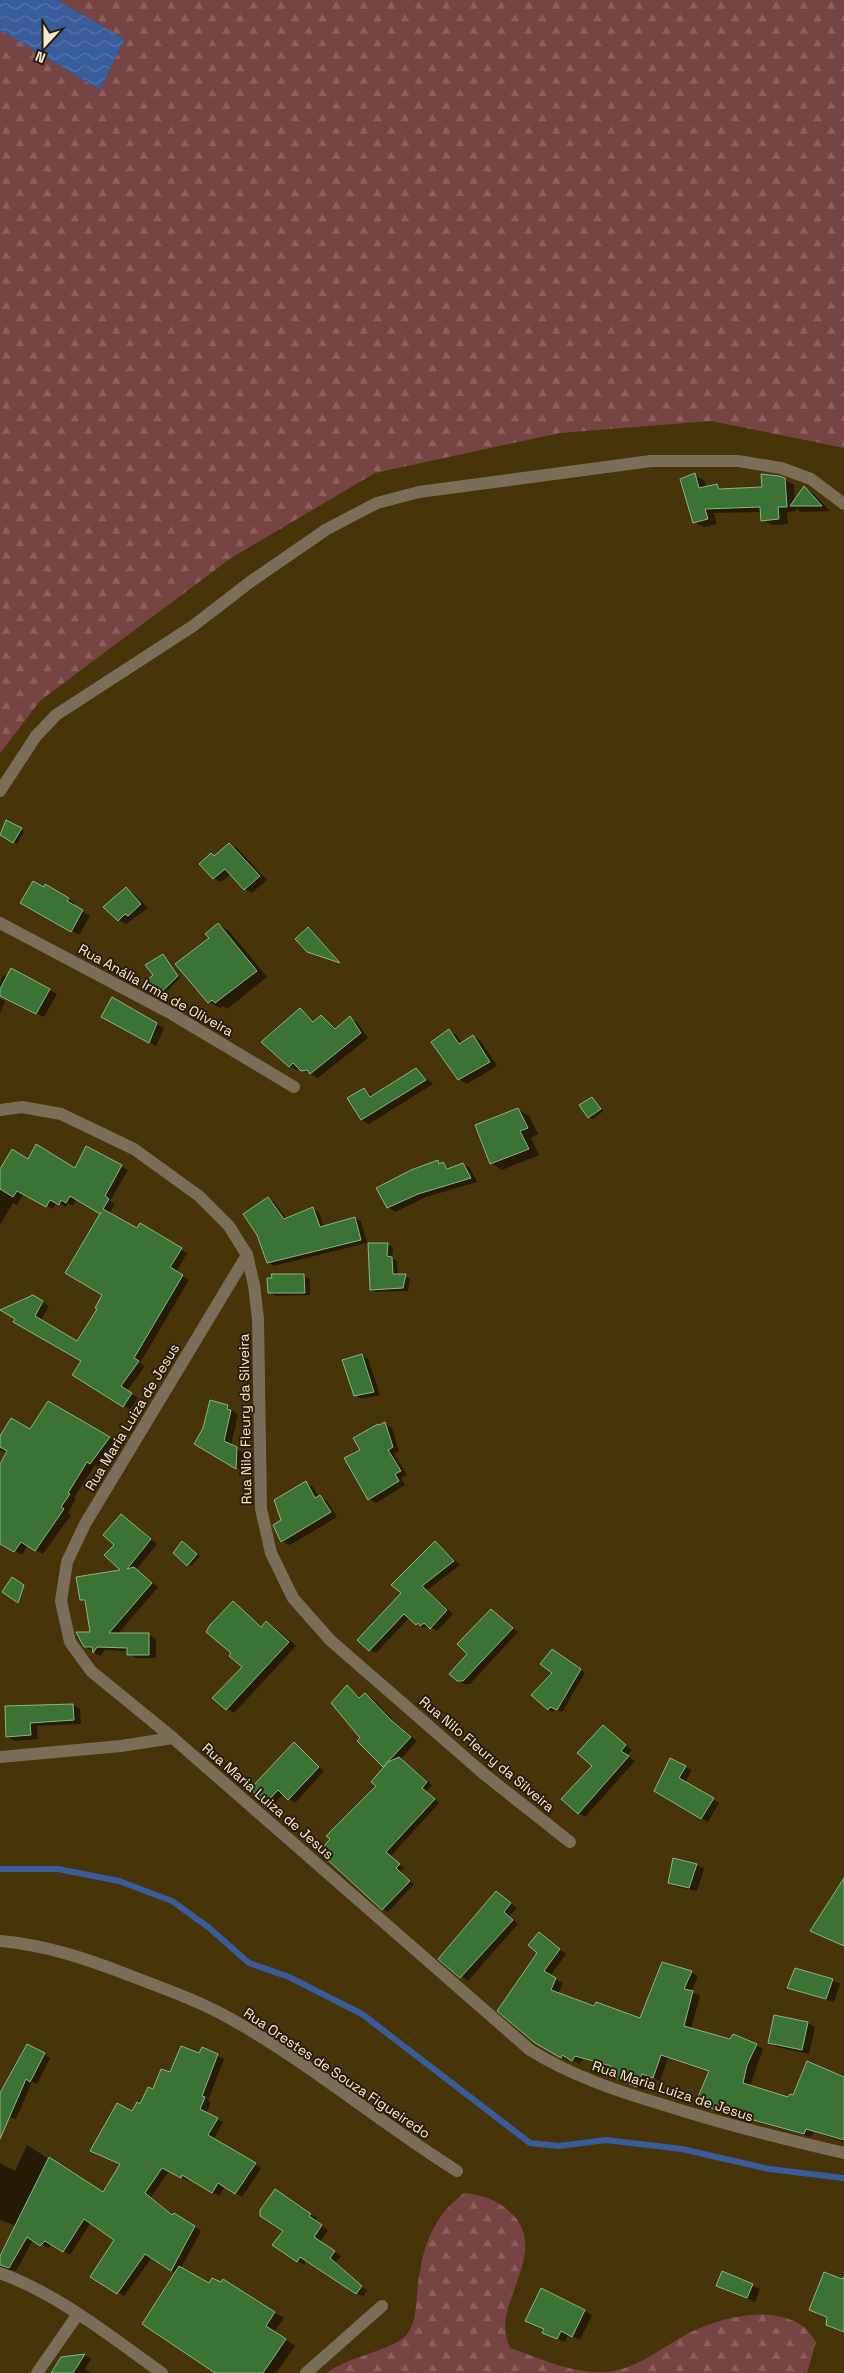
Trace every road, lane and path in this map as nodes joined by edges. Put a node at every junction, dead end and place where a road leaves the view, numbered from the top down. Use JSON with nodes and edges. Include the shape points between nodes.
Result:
{"nodes":[{"id":1,"x":844,"y":504,"type":"edge"},
{"id":2,"x":0,"y":791,"type":"edge"},
{"id":3,"x":0,"y":923,"type":"edge"},
{"id":4,"x":294,"y":1087,"type":"dead end"},
{"id":5,"x":0,"y":1110,"type":"edge"},
{"id":6,"x":247,"y":1255,"type":"junction"},
{"id":7,"x":173,"y":1738,"type":"junction"},
{"id":8,"x":0,"y":1757,"type":"edge"},
{"id":9,"x":570,"y":1842,"type":"dead end"},
{"id":10,"x":0,"y":1941,"type":"edge"},
{"id":11,"x":844,"y":2153,"type":"edge"},
{"id":12,"x":457,"y":2172,"type":"dead end"},
{"id":13,"x":0,"y":2274,"type":"edge"},
{"id":14,"x":382,"y":2306,"type":"dead end"},
{"id":15,"x":78,"y":2314,"type":"junction"},
{"id":16,"x":37,"y":2373,"type":"edge"},
{"id":17,"x":162,"y":2373,"type":"edge"},
{"id":18,"x":306,"y":2373,"type":"edge"}],
"edges":[{"from":1,"to":2,"type":"street","via":[[811,479],[781,468],[738,461],[651,461],[419,492],[377,503],[327,528],[193,626],[56,715],[36,736]]},
{"from":3,"to":4,"type":"street","name":"Rua Anália Irma de Oliveira","via":[[172,1014]]},
{"from":5,"to":6,"type":"street","name":"Rua Nilo Fleury da Silveira","via":[[22,1108],[61,1114],[134,1149],[199,1196],[229,1226]]},
{"from":6,"to":7,"type":"street","name":"Rua Maria Luiza de Jesus","via":[[85,1524],[67,1562],[61,1601],[70,1642],[91,1672]]},
{"from":6,"to":9,"type":"street","name":"Rua Nilo Fleury da Silveira","via":[[258,1319],[261,1509],[271,1553],[293,1598],[330,1640],[484,1774]]},
{"from":7,"to":8,"type":"street"},
{"from":7,"to":11,"type":"street","name":"Rua Maria Luiza de Jesus","via":[[530,2050],[551,2063],[612,2089],[742,2130]]},
{"from":10,"to":12,"type":"street","name":"Rua Orestes de Souza Figueiredo","via":[[58,1950],[213,2009],[280,2049]]},
{"from":13,"to":15,"type":"street","via":[[18,2280]]},
{"from":14,"to":18,"type":"street"},
{"from":15,"to":16,"type":"street"},
{"from":15,"to":17,"type":"street"}]}
